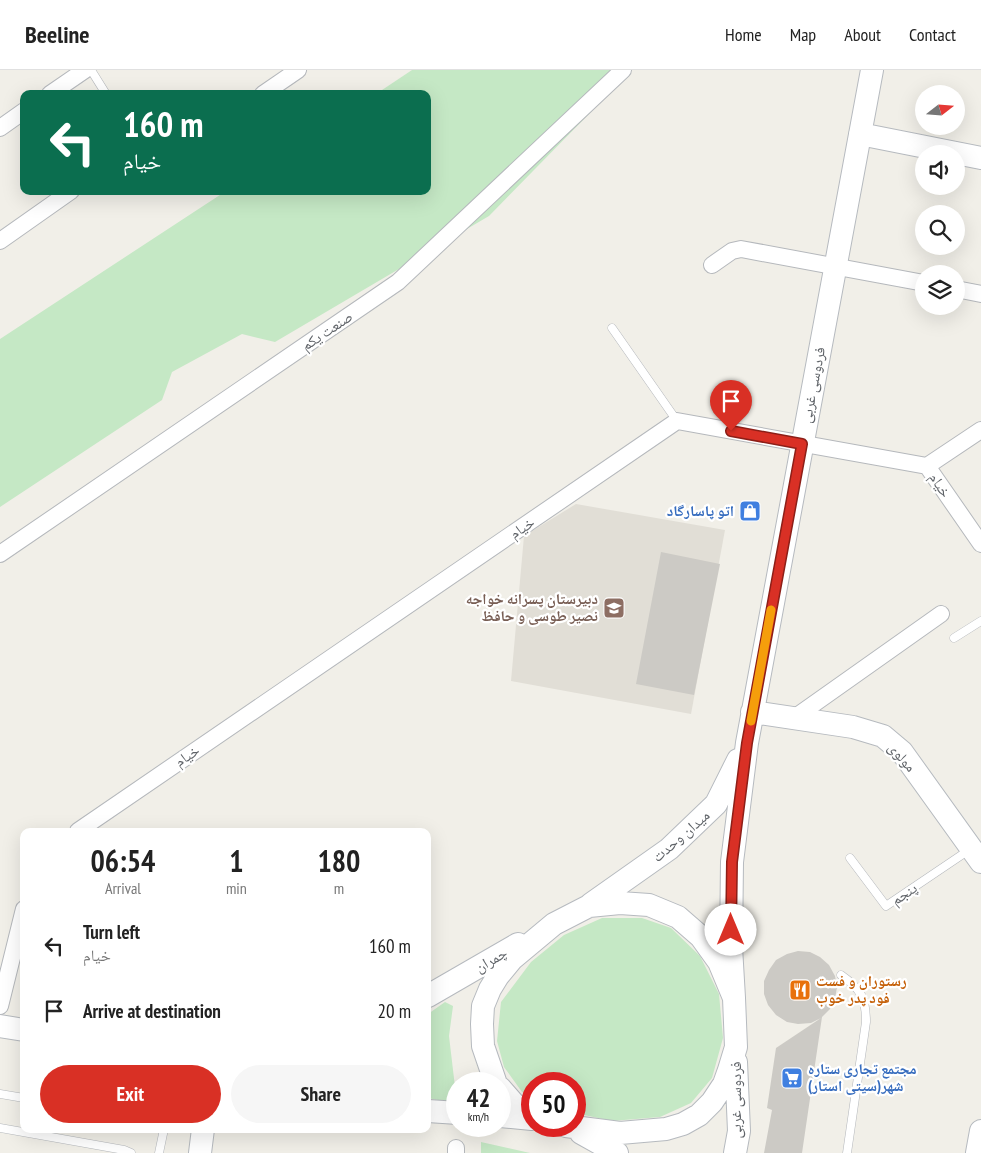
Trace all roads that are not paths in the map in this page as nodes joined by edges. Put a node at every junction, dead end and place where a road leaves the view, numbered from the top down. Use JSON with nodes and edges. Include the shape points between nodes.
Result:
{"nodes":[{"id":1,"x":85,"y":70,"type":"edge"},
{"id":2,"x":91,"y":70,"type":"edge"},
{"id":3,"x":298,"y":70,"type":"edge"},
{"id":4,"x":623,"y":70,"type":"edge"},
{"id":5,"x":872,"y":70,"type":"edge"},
{"id":6,"x":56,"y":90,"type":"edge"},
{"id":7,"x":104,"y":90,"type":"edge"},
{"id":8,"x":269,"y":90,"type":"edge"},
{"id":9,"x":20,"y":115,"type":"edge"},
{"id":10,"x":0,"y":128,"type":"edge"},
{"id":11,"x":860,"y":134,"type":"junction"},
{"id":12,"x":981,"y":158,"type":"edge"},
{"id":13,"x":65,"y":195,"type":"edge"},
{"id":14,"x":0,"y":240,"type":"edge"},
{"id":15,"x":712,"y":265,"type":"dead end"},
{"id":16,"x":835,"y":266,"type":"junction"},
{"id":17,"x":915,"y":281,"type":"edge"},
{"id":18,"x":965,"y":291,"type":"edge"},
{"id":19,"x":981,"y":294,"type":"edge"},
{"id":20,"x":612,"y":328,"type":"dead end"},
{"id":21,"x":677,"y":421,"type":"junction"},
{"id":22,"x":981,"y":430,"type":"edge"},
{"id":23,"x":802,"y":444,"type":"junction"},
{"id":24,"x":927,"y":466,"type":"junction"},
{"id":25,"x":981,"y":544,"type":"edge"},
{"id":26,"x":0,"y":554,"type":"edge"},
{"id":27,"x":941,"y":614,"type":"dead end"},
{"id":28,"x":981,"y":622,"type":"edge"},
{"id":29,"x":954,"y":638,"type":"dead end"},
{"id":30,"x":752,"y":712,"type":"junction"},
{"id":31,"x":794,"y":718,"type":"junction"},
{"id":32,"x":747,"y":743,"type":"junction"},
{"id":33,"x":82,"y":828,"type":"edge"},
{"id":34,"x":976,"y":855,"type":"edge"},
{"id":35,"x":850,"y":858,"type":"dead end"},
{"id":36,"x":589,"y":906,"type":"junction"},
{"id":37,"x":554,"y":924,"type":"junction"},
{"id":38,"x":20,"y":925,"type":"edge"},
{"id":39,"x":841,"y":976,"type":"dead end"},
{"id":40,"x":431,"y":994,"type":"edge"},
{"id":41,"x":734,"y":998,"type":"junction"},
{"id":42,"x":0,"y":1006,"type":"edge"},
{"id":43,"x":0,"y":1026,"type":"edge"},
{"id":44,"x":20,"y":1029,"type":"edge"},
{"id":45,"x":736,"y":1047,"type":"junction"},
{"id":46,"x":492,"y":1072,"type":"edge"},
{"id":47,"x":0,"y":1094,"type":"edge"},
{"id":48,"x":20,"y":1097,"type":"edge"},
{"id":49,"x":511,"y":1101,"type":"edge"},
{"id":50,"x":521,"y":1109,"type":"edge"},
{"id":51,"x":431,"y":1111,"type":"edge"},
{"id":52,"x":446,"y":1112,"type":"edge"},
{"id":53,"x":0,"y":1128,"type":"edge"},
{"id":54,"x":586,"y":1129,"type":"edge"},
{"id":55,"x":981,"y":1131,"type":"edge"},
{"id":56,"x":20,"y":1132,"type":"edge"},
{"id":57,"x":28,"y":1133,"type":"edge"},
{"id":58,"x":163,"y":1133,"type":"edge"},
{"id":59,"x":203,"y":1133,"type":"edge"},
{"id":60,"x":586,"y":1136,"type":"edge"},
{"id":61,"x":131,"y":1153,"type":"edge"},
{"id":62,"x":159,"y":1153,"type":"edge"},
{"id":63,"x":200,"y":1153,"type":"edge"},
{"id":64,"x":617,"y":1153,"type":"edge"},
{"id":65,"x":734,"y":1153,"type":"edge"},
{"id":66,"x":847,"y":1153,"type":"edge"},
{"id":67,"x":977,"y":1153,"type":"edge"}],
"edges":[{"from":1,"to":6,"type":"street"},
{"from":2,"to":7,"type":"lane"},
{"from":3,"to":8,"type":"street"},
{"from":4,"to":26,"type":"street","name":"صنعت یکم","via":[[398,282]]},
{"from":5,"to":11,"type":"main road","name":"فردوسی غربی"},
{"from":9,"to":10,"type":"street"},
{"from":11,"to":12,"type":"main road"},
{"from":11,"to":16,"type":"main road","name":"فردوسی غربی"},
{"from":13,"to":14,"type":"street"},
{"from":15,"to":16,"type":"street","via":[[741,248]]},
{"from":16,"to":17,"type":"street"},
{"from":16,"to":23,"type":"main road","name":"فردوسی غربی"},
{"from":18,"to":19,"type":"street"},
{"from":20,"to":21,"type":"lane"},
{"from":21,"to":23,"type":"street","name":"خیام"},
{"from":21,"to":33,"type":"street","name":"خیام"},
{"from":22,"to":24,"type":"street"},
{"from":23,"to":24,"type":"street","name":"خیام"},
{"from":23,"to":30,"type":"main road","name":"فردوسی غربی"},
{"from":24,"to":25,"type":"street","name":"خیام"},
{"from":27,"to":31,"type":"street"},
{"from":28,"to":29,"type":"lane"},
{"from":30,"to":31,"type":"main road","name":"مولوی"},
{"from":30,"to":32,"type":"main road","name":"فردوسی غربی"},
{"from":31,"to":34,"type":"main road","name":"مولوی","via":[[853,727],[883,736],[902,752]]},
{"from":32,"to":36,"type":"main road","name":"میدان وحدت","via":[[716,804],[669,849]]},
{"from":32,"to":41,"type":"main road","name":"فردوسی غربی","via":[[732,862]]},
{"from":34,"to":35,"type":"lane","name":"پنجم","via":[[886,906]]},
{"from":36,"to":37,"type":"main road","name":"میدان وحدت"},
{"from":36,"to":41,"type":"main road","name":"میدان وحدت","via":[[649,905],[678,917],[702,937],[719,962]]},
{"from":37,"to":40,"type":"main road","name":"چمران"},
{"from":37,"to":46,"type":"main road","name":"میدان وحدت","via":[[512,960],[490,989],[482,1024],[483,1046]]},
{"from":38,"to":42,"type":"street"},
{"from":39,"to":66,"type":"lane","via":[[858,990],[866,1009]]},
{"from":41,"to":45,"type":"main road","name":"میدان وحدت"},
{"from":43,"to":44,"type":"main road"},
{"from":45,"to":54,"type":"main road","name":"میدان وحدت","via":[[726,1077],[712,1102],[683,1124],[666,1130],[620,1133]]},
{"from":45,"to":65,"type":"main road","name":"فردوسی غربی","via":[[739,1131]]},
{"from":47,"to":48,"type":"lane"},
{"from":49,"to":50,"type":"main road"},
{"from":51,"to":52,"type":"main road"},
{"from":53,"to":56,"type":"lane"},
{"from":55,"to":67,"type":"main road"},
{"from":57,"to":61,"type":"lane"},
{"from":58,"to":62,"type":"lane"},
{"from":59,"to":63,"type":"main road"},
{"from":60,"to":64,"type":"main road"}]}
